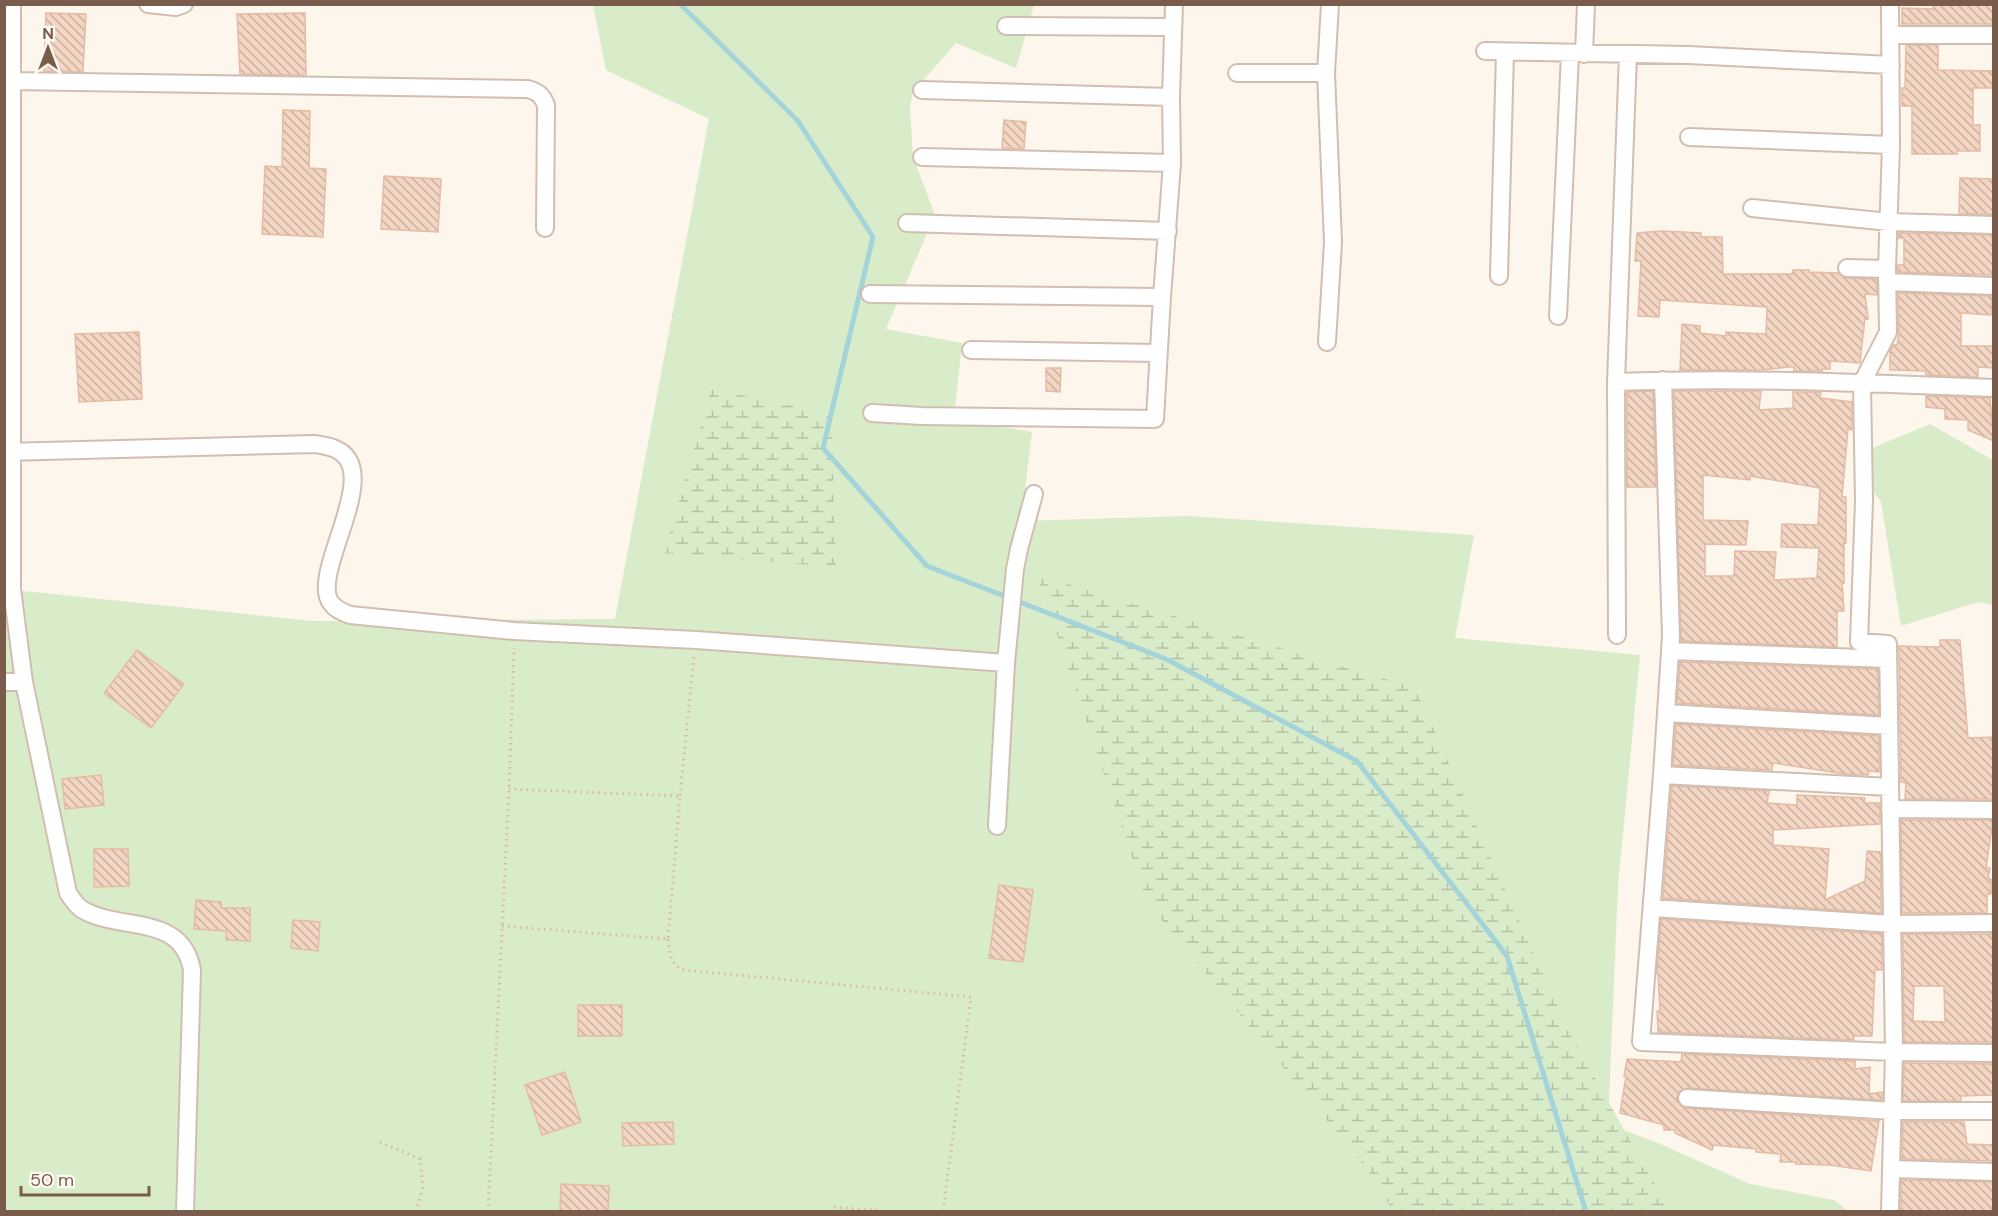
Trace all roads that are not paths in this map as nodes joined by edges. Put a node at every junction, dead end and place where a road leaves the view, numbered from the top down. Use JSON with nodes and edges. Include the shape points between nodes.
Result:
{"nodes":[{"id":1,"x":12,"y":4,"type":"edge"},
{"id":2,"x":148,"y":4,"type":"edge"},
{"id":3,"x":184,"y":4,"type":"edge"},
{"id":4,"x":1174,"y":4,"type":"edge"},
{"id":5,"x":1330,"y":4,"type":"edge"},
{"id":6,"x":1586,"y":4,"type":"edge"},
{"id":7,"x":1890,"y":4,"type":"edge"},
{"id":8,"x":1006,"y":26,"type":"dead end"},
{"id":9,"x":1172,"y":27,"type":"junction"},
{"id":10,"x":1890,"y":35,"type":"junction"},
{"id":11,"x":1994,"y":35,"type":"edge"},
{"id":12,"x":1485,"y":51,"type":"dead end"},
{"id":13,"x":1505,"y":52,"type":"junction"},
{"id":14,"x":1577,"y":54,"type":"junction"},
{"id":15,"x":1628,"y":54,"type":"junction"},
{"id":16,"x":1891,"y":65,"type":"junction"},
{"id":17,"x":1237,"y":73,"type":"dead end"},
{"id":18,"x":1326,"y":73,"type":"junction"},
{"id":19,"x":11,"y":81,"type":"junction"},
{"id":20,"x":922,"y":90,"type":"dead end"},
{"id":21,"x":1171,"y":97,"type":"junction"},
{"id":22,"x":1689,"y":137,"type":"dead end"},
{"id":23,"x":1891,"y":145,"type":"junction"},
{"id":24,"x":922,"y":157,"type":"dead end"},
{"id":25,"x":1172,"y":163,"type":"junction"},
{"id":26,"x":1752,"y":208,"type":"dead end"},
{"id":27,"x":1890,"y":222,"type":"junction"},
{"id":28,"x":907,"y":224,"type":"dead end"},
{"id":29,"x":1994,"y":225,"type":"edge"},
{"id":30,"x":545,"y":228,"type":"dead end"},
{"id":31,"x":1168,"y":231,"type":"junction"},
{"id":32,"x":1847,"y":268,"type":"dead end"},
{"id":33,"x":1887,"y":275,"type":"junction"},
{"id":34,"x":1499,"y":276,"type":"dead end"},
{"id":35,"x":1994,"y":286,"type":"edge"},
{"id":36,"x":870,"y":294,"type":"dead end"},
{"id":37,"x":1162,"y":297,"type":"junction"},
{"id":38,"x":1558,"y":316,"type":"dead end"},
{"id":39,"x":1327,"y":342,"type":"dead end"},
{"id":40,"x":972,"y":350,"type":"dead end"},
{"id":41,"x":1158,"y":353,"type":"junction"},
{"id":42,"x":1663,"y":380,"type":"junction"},
{"id":43,"x":1616,"y":382,"type":"junction"},
{"id":44,"x":1862,"y":383,"type":"junction"},
{"id":45,"x":1994,"y":388,"type":"edge"},
{"id":46,"x":872,"y":412,"type":"dead end"},
{"id":47,"x":7,"y":452,"type":"edge"},
{"id":48,"x":1034,"y":494,"type":"dead end"},
{"id":49,"x":1617,"y":635,"type":"dead end"},
{"id":50,"x":1670,"y":651,"type":"junction"},
{"id":51,"x":1888,"y":659,"type":"junction"},
{"id":52,"x":1006,"y":663,"type":"junction"},
{"id":53,"x":4,"y":682,"type":"edge"},
{"id":54,"x":24,"y":682,"type":"junction"},
{"id":55,"x":1666,"y":713,"type":"junction"},
{"id":56,"x":1889,"y":726,"type":"junction"},
{"id":57,"x":1662,"y":775,"type":"junction"},
{"id":58,"x":1890,"y":787,"type":"junction"},
{"id":59,"x":1890,"y":809,"type":"junction"},
{"id":60,"x":1994,"y":810,"type":"edge"},
{"id":61,"x":997,"y":826,"type":"dead end"},
{"id":62,"x":1652,"y":908,"type":"junction"},
{"id":63,"x":1994,"y":923,"type":"edge"},
{"id":64,"x":1892,"y":924,"type":"junction"},
{"id":65,"x":1894,"y":1052,"type":"junction"},
{"id":66,"x":1994,"y":1053,"type":"edge"},
{"id":67,"x":1687,"y":1098,"type":"dead end"},
{"id":68,"x":1893,"y":1111,"type":"junction"},
{"id":69,"x":1994,"y":1111,"type":"edge"},
{"id":70,"x":1891,"y":1169,"type":"junction"},
{"id":71,"x":1994,"y":1172,"type":"edge"},
{"id":72,"x":185,"y":1212,"type":"edge"},
{"id":73,"x":1890,"y":1212,"type":"edge"}],
"edges":[{"from":1,"to":19,"type":"street"},
{"from":2,"to":3,"type":"street"},
{"from":4,"to":9,"type":"street"},
{"from":5,"to":18,"type":"street"},
{"from":6,"to":14,"type":"street"},
{"from":7,"to":10,"type":"street"},
{"from":8,"to":9,"type":"street"},
{"from":9,"to":21,"type":"street"},
{"from":10,"to":11,"type":"street"},
{"from":10,"to":16,"type":"street"},
{"from":12,"to":13,"type":"street"},
{"from":13,"to":14,"type":"street"},
{"from":13,"to":34,"type":"street"},
{"from":14,"to":15,"type":"street"},
{"from":14,"to":38,"type":"street"},
{"from":15,"to":16,"type":"street"},
{"from":15,"to":43,"type":"street"},
{"from":16,"to":23,"type":"street"},
{"from":17,"to":18,"type":"street"},
{"from":18,"to":39,"type":"street","via":[[1333,242]]},
{"from":19,"to":30,"type":"street","via":[[528,89],[543,97],[546,105]]},
{"from":19,"to":47,"type":"street"},
{"from":20,"to":21,"type":"street"},
{"from":21,"to":25,"type":"street"},
{"from":22,"to":23,"type":"street"},
{"from":23,"to":27,"type":"street"},
{"from":24,"to":25,"type":"street"},
{"from":25,"to":31,"type":"street"},
{"from":26,"to":27,"type":"street"},
{"from":27,"to":29,"type":"street"},
{"from":27,"to":33,"type":"street"},
{"from":28,"to":31,"type":"street"},
{"from":31,"to":37,"type":"street"},
{"from":32,"to":33,"type":"street"},
{"from":33,"to":35,"type":"street"},
{"from":33,"to":44,"type":"street","via":[[1888,332]]},
{"from":36,"to":37,"type":"street"},
{"from":37,"to":41,"type":"street"},
{"from":40,"to":41,"type":"street"},
{"from":41,"to":46,"type":"street","via":[[1155,419],[922,417]]},
{"from":42,"to":43,"type":"street"},
{"from":42,"to":44,"type":"street"},
{"from":42,"to":50,"type":"street"},
{"from":43,"to":49,"type":"street"},
{"from":44,"to":45,"type":"street"},
{"from":44,"to":51,"type":"street","via":[[1864,501],[1859,642],[1888,644]]},
{"from":47,"to":52,"type":"street","via":[[315,444],[335,448],[347,458],[352,471],[351,499],[327,592],[329,602],[350,615],[514,631]]},
{"from":47,"to":54,"type":"street","via":[[12,589]]},
{"from":48,"to":52,"type":"street","via":[[1015,569]]},
{"from":50,"to":51,"type":"street"},
{"from":50,"to":55,"type":"street"},
{"from":51,"to":56,"type":"street"},
{"from":52,"to":61,"type":"street"},
{"from":53,"to":54,"type":"street"},
{"from":54,"to":72,"type":"street","via":[[68,893],[80,909],[97,916],[172,935],[184,945],[190,959]]},
{"from":55,"to":56,"type":"street"},
{"from":55,"to":57,"type":"street"},
{"from":56,"to":58,"type":"street"},
{"from":57,"to":58,"type":"street"},
{"from":57,"to":62,"type":"street"},
{"from":58,"to":59,"type":"street"},
{"from":59,"to":60,"type":"street"},
{"from":59,"to":64,"type":"street"},
{"from":62,"to":64,"type":"street"},
{"from":62,"to":65,"type":"street","via":[[1641,1042]]},
{"from":63,"to":64,"type":"street"},
{"from":64,"to":65,"type":"street"},
{"from":65,"to":66,"type":"street"},
{"from":65,"to":68,"type":"street"},
{"from":67,"to":68,"type":"street"},
{"from":68,"to":69,"type":"street"},
{"from":68,"to":70,"type":"street"},
{"from":70,"to":71,"type":"street"},
{"from":70,"to":73,"type":"street"}]}
